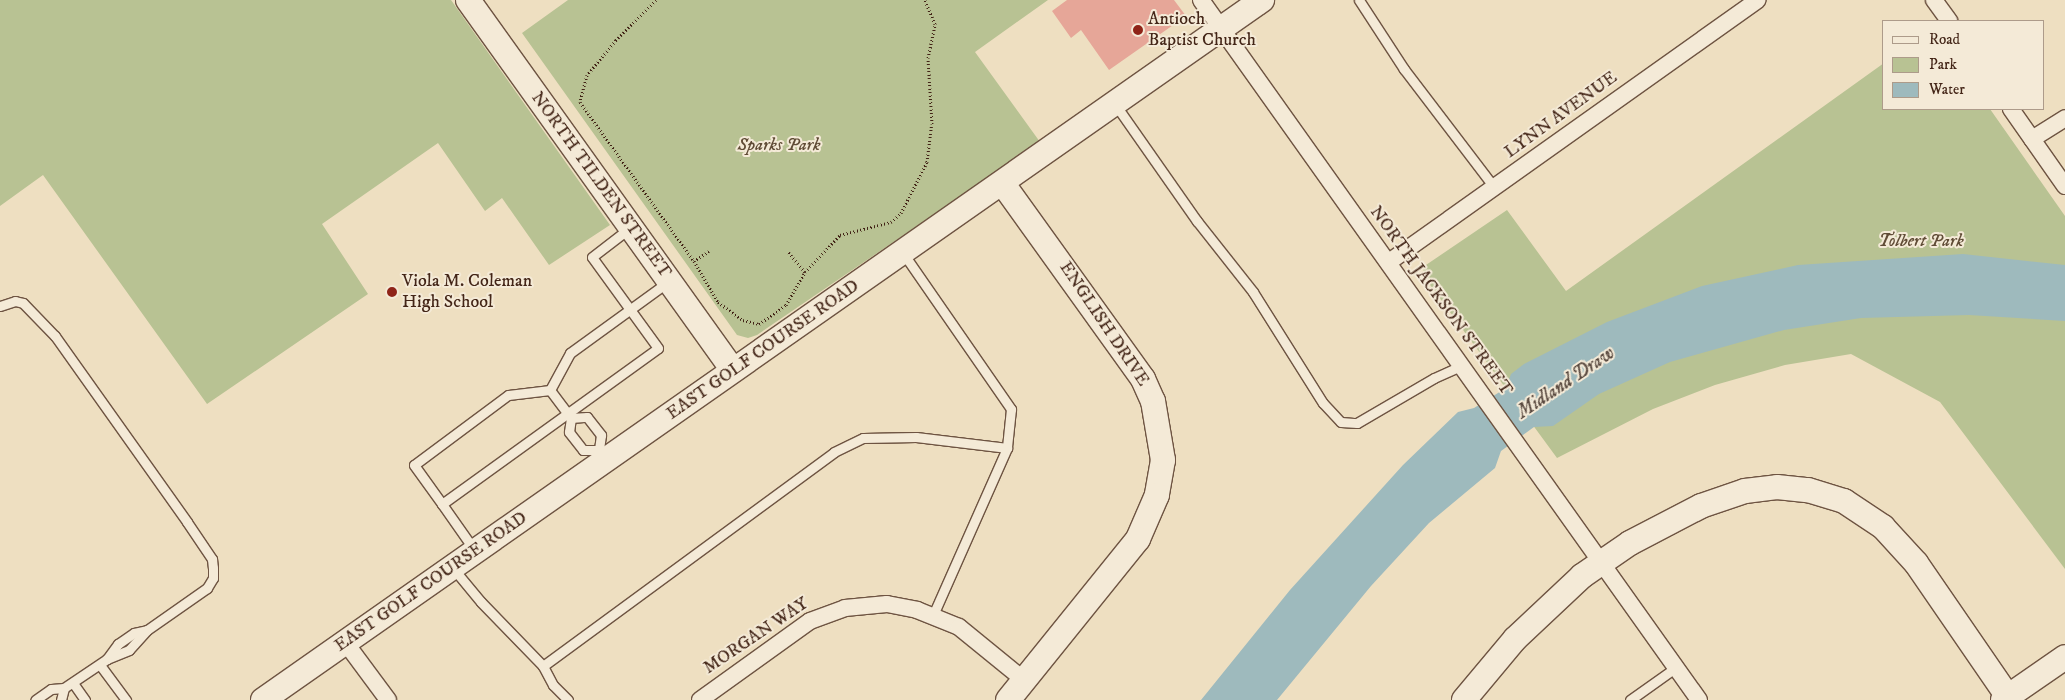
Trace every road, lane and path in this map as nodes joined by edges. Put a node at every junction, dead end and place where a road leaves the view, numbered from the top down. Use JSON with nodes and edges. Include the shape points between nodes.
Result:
{"nodes":[{"id":1,"x":468,"y":0,"type":"edge"},
{"id":2,"x":656,"y":0,"type":"edge"},
{"id":3,"x":925,"y":0,"type":"edge"},
{"id":4,"x":1201,"y":0,"type":"edge"},
{"id":5,"x":1262,"y":0,"type":"edge"},
{"id":6,"x":1359,"y":0,"type":"edge"},
{"id":7,"x":1756,"y":0,"type":"edge"},
{"id":8,"x":1934,"y":0,"type":"edge"},
{"id":9,"x":1948,"y":20,"type":"edge"},
{"id":10,"x":1221,"y":29,"type":"junction"},
{"id":11,"x":1115,"y":104,"type":"junction"},
{"id":12,"x":2012,"y":110,"type":"edge"},
{"id":13,"x":2065,"y":118,"type":"edge"},
{"id":14,"x":2032,"y":140,"type":"junction"},
{"id":15,"x":1003,"y":184,"type":"junction"},
{"id":16,"x":2065,"y":186,"type":"edge"},
{"id":17,"x":1494,"y":187,"type":"junction"},
{"id":18,"x":631,"y":227,"type":"junction"},
{"id":19,"x":710,"y":252,"type":"dead end"},
{"id":20,"x":788,"y":252,"type":"dead end"},
{"id":21,"x":903,"y":253,"type":"junction"},
{"id":22,"x":694,"y":261,"type":"junction"},
{"id":23,"x":1389,"y":262,"type":"junction"},
{"id":24,"x":805,"y":272,"type":"junction"},
{"id":25,"x":670,"y":281,"type":"junction"},
{"id":26,"x":0,"y":306,"type":"edge"},
{"id":27,"x":631,"y":310,"type":"junction"},
{"id":28,"x":1463,"y":365,"type":"junction"},
{"id":29,"x":733,"y":370,"type":"junction"},
{"id":30,"x":550,"y":390,"type":"junction"},
{"id":31,"x":569,"y":416,"type":"junction"},
{"id":32,"x":1007,"y":448,"type":"junction"},
{"id":33,"x":602,"y":455,"type":"junction"},
{"id":34,"x":442,"y":504,"type":"junction"},
{"id":35,"x":476,"y":551,"type":"junction"},
{"id":36,"x":1601,"y":563,"type":"junction"},
{"id":37,"x":452,"y":567,"type":"junction"},
{"id":38,"x":933,"y":615,"type":"junction"},
{"id":39,"x":346,"y":642,"type":"junction"},
{"id":40,"x":2065,"y":657,"type":"edge"},
{"id":41,"x":104,"y":662,"type":"junction"},
{"id":42,"x":544,"y":666,"type":"junction"},
{"id":43,"x":1675,"y":668,"type":"junction"},
{"id":44,"x":1024,"y":680,"type":"junction"},
{"id":45,"x":73,"y":683,"type":"junction"},
{"id":46,"x":64,"y":688,"type":"junction"},
{"id":47,"x":2007,"y":699,"type":"edge"},
{"id":48,"x":35,"y":700,"type":"edge"},
{"id":49,"x":61,"y":700,"type":"edge"},
{"id":50,"x":85,"y":700,"type":"edge"},
{"id":51,"x":126,"y":700,"type":"edge"},
{"id":52,"x":263,"y":700,"type":"edge"},
{"id":53,"x":388,"y":700,"type":"edge"},
{"id":54,"x":568,"y":700,"type":"edge"},
{"id":55,"x":700,"y":700,"type":"edge"},
{"id":56,"x":1008,"y":700,"type":"edge"},
{"id":57,"x":1464,"y":700,"type":"edge"},
{"id":58,"x":1630,"y":700,"type":"edge"},
{"id":59,"x":1699,"y":700,"type":"edge"}],
"edges":[{"from":1,"to":18,"type":"street","name":"NORTH TILDEN STREET"},
{"from":2,"to":22,"type":"path","via":[[587,75],[580,102]]},
{"from":3,"to":24,"type":"path","via":[[935,24],[928,58],[932,124],[927,162],[901,213],[891,222],[840,235]]},
{"from":4,"to":10,"type":"street","name":"NORTH JACKSON STREET"},
{"from":5,"to":10,"type":"street","name":"EAST GOLF COURSE ROAD"},
{"from":6,"to":17,"type":"lane","via":[[1404,69]]},
{"from":7,"to":17,"type":"street","name":"LYNN AVENUE"},
{"from":8,"to":9,"type":"street"},
{"from":10,"to":11,"type":"street","name":"EAST GOLF COURSE ROAD"},
{"from":10,"to":23,"type":"street","name":"NORTH JACKSON STREET"},
{"from":11,"to":15,"type":"street","name":"EAST GOLF COURSE ROAD"},
{"from":11,"to":28,"type":"lane","via":[[1197,221],[1253,292],[1323,402],[1341,422],[1357,423],[1434,378]]},
{"from":12,"to":14,"type":"street"},
{"from":13,"to":14,"type":"street"},
{"from":14,"to":16,"type":"street"},
{"from":15,"to":21,"type":"street","name":"EAST GOLF COURSE ROAD"},
{"from":15,"to":44,"type":"street","name":"ENGLISH DRIVE","via":[[1028,214],[1143,379],[1153,402],[1162,448],[1157,494],[1142,533]]},
{"from":17,"to":23,"type":"street","name":"LYNN AVENUE"},
{"from":18,"to":25,"type":"street","name":"NORTH TILDEN STREET"},
{"from":18,"to":27,"type":"lane","via":[[592,257]]},
{"from":19,"to":22,"type":"path"},
{"from":20,"to":24,"type":"path"},
{"from":21,"to":29,"type":"street","name":"EAST GOLF COURSE ROAD"},
{"from":21,"to":32,"type":"lane","via":[[1011,409]]},
{"from":22,"to":24,"type":"path","via":[[718,302],[743,320],[759,324],[786,305]]},
{"from":23,"to":28,"type":"street","name":"NORTH JACKSON STREET"},
{"from":25,"to":27,"type":"lane"},
{"from":25,"to":29,"type":"street","name":"NORTH TILDEN STREET"},
{"from":26,"to":41,"type":"lane","via":[[15,301],[23,304],[55,336],[212,559],[213,578],[207,588],[147,630],[134,633],[118,644]]},
{"from":27,"to":30,"type":"lane","via":[[570,353]]},
{"from":27,"to":31,"type":"lane","via":[[658,348]]},
{"from":28,"to":36,"type":"street","name":"NORTH JACKSON STREET"},
{"from":29,"to":33,"type":"street","name":"EAST GOLF COURSE ROAD"},
{"from":30,"to":31,"type":"lane"},
{"from":30,"to":34,"type":"lane","via":[[508,395],[414,465]]},
{"from":31,"to":33,"type":"lane","via":[[569,432],[583,450]]},
{"from":31,"to":33,"type":"lane","via":[[587,417],[601,435]]},
{"from":31,"to":34,"type":"lane"},
{"from":32,"to":38,"type":"lane"},
{"from":32,"to":42,"type":"lane","via":[[916,437],[863,438],[841,448]]},
{"from":33,"to":35,"type":"street","name":"EAST GOLF COURSE ROAD"},
{"from":34,"to":35,"type":"lane"},
{"from":35,"to":37,"type":"street","name":"EAST GOLF COURSE ROAD"},
{"from":36,"to":43,"type":"street","name":"NORTH JACKSON STREET"},
{"from":36,"to":47,"type":"street","via":[[1646,534],[1720,498],[1777,487],[1819,493],[1844,501],[1871,517],[1908,554]]},
{"from":36,"to":57,"type":"street","via":[[1556,597],[1515,639]]},
{"from":37,"to":39,"type":"street","name":"EAST GOLF COURSE ROAD"},
{"from":37,"to":42,"type":"lane","via":[[481,602]]},
{"from":38,"to":44,"type":"street","name":"MORGAN WAY","via":[[959,627]]},
{"from":38,"to":55,"type":"street","name":"MORGAN WAY","via":[[887,604],[858,605],[827,613],[772,647]]},
{"from":39,"to":52,"type":"street","name":"EAST GOLF COURSE ROAD"},
{"from":39,"to":53,"type":"street"},
{"from":40,"to":47,"type":"street"},
{"from":41,"to":45,"type":"lane"},
{"from":41,"to":51,"type":"lane"},
{"from":42,"to":54,"type":"lane","via":[[553,685]]},
{"from":43,"to":58,"type":"lane"},
{"from":43,"to":59,"type":"street","name":"NORTH JACKSON STREET"},
{"from":44,"to":56,"type":"street","name":"ENGLISH DRIVE"},
{"from":45,"to":46,"type":"lane"},
{"from":45,"to":50,"type":"lane"},
{"from":46,"to":48,"type":"lane","via":[[52,688]]},
{"from":46,"to":49,"type":"lane"}]}
